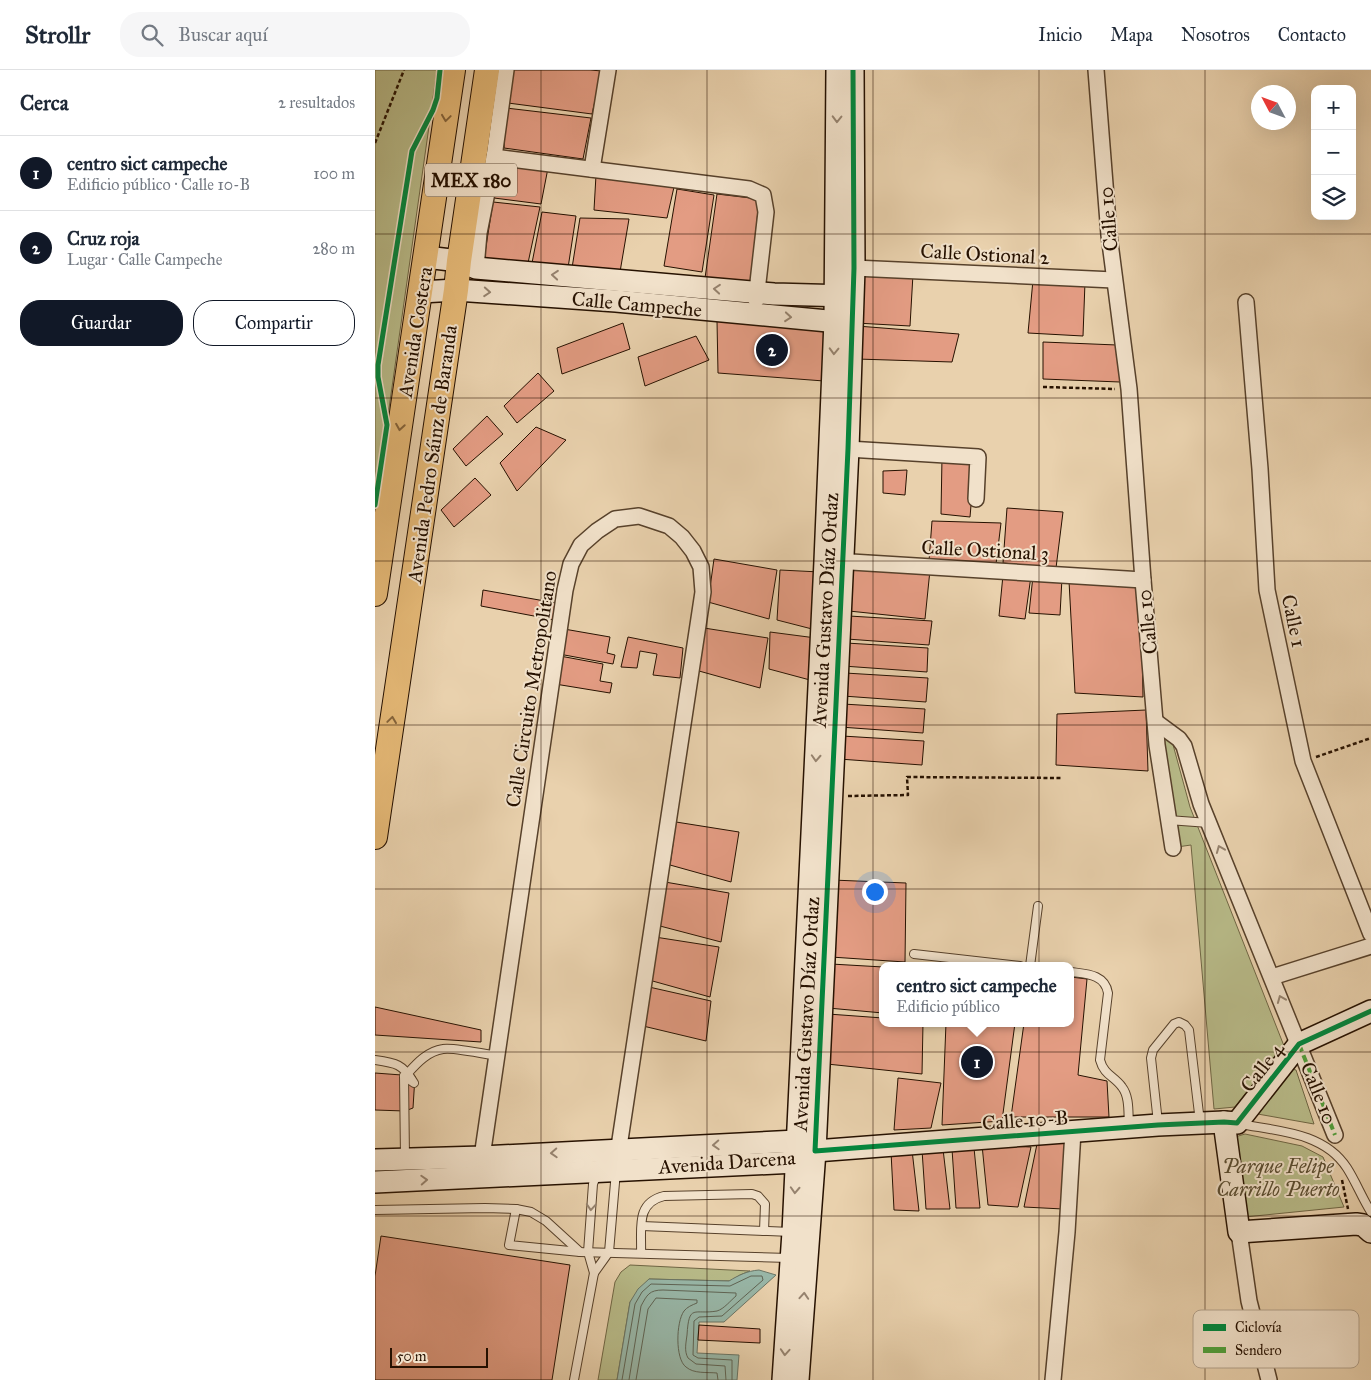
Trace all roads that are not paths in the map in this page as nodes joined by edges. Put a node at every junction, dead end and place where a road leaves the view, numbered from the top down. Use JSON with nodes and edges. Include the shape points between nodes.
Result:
{"nodes":[{"id":1,"x":453,"y":70,"type":"edge"},
{"id":2,"x":487,"y":70,"type":"edge"},
{"id":3,"x":506,"y":70,"type":"edge"},
{"id":4,"x":608,"y":70,"type":"edge"},
{"id":5,"x":837,"y":70,"type":"edge"},
{"id":6,"x":853,"y":70,"type":"edge"},
{"id":7,"x":1095,"y":70,"type":"edge"},
{"id":8,"x":494,"y":157,"type":"junction"},
{"id":9,"x":592,"y":169,"type":"junction"},
{"id":10,"x":426,"y":257,"type":"junction"},
{"id":11,"x":467,"y":265,"type":"junction"},
{"id":12,"x":854,"y":268,"type":"junction"},
{"id":13,"x":615,"y":280,"type":"junction"},
{"id":14,"x":1114,"y":280,"type":"junction"},
{"id":15,"x":457,"y":290,"type":"junction"},
{"id":16,"x":421,"y":292,"type":"junction"},
{"id":17,"x":757,"y":292,"type":"junction"},
{"id":18,"x":844,"y":296,"type":"junction"},
{"id":19,"x":616,"y":301,"type":"junction"},
{"id":20,"x":1246,"y":302,"type":"dead end"},
{"id":21,"x":756,"y":314,"type":"junction"},
{"id":22,"x":844,"y":322,"type":"junction"},
{"id":23,"x":848,"y":449,"type":"junction"},
{"id":24,"x":976,"y":500,"type":"dead end"},
{"id":25,"x":834,"y":561,"type":"junction"},
{"id":26,"x":1143,"y":580,"type":"junction"},
{"id":27,"x":375,"y":594,"type":"edge"},
{"id":28,"x":1156,"y":722,"type":"junction"},
{"id":29,"x":1168,"y":820,"type":"junction"},
{"id":30,"x":1209,"y":823,"type":"junction"},
{"id":31,"x":375,"y":837,"type":"edge"},
{"id":32,"x":1173,"y":848,"type":"dead end"},
{"id":33,"x":1038,"y":906,"type":"dead end"},
{"id":34,"x":1371,"y":934,"type":"edge"},
{"id":35,"x":1371,"y":946,"type":"edge"},
{"id":36,"x":914,"y":954,"type":"dead end"},
{"id":37,"x":985,"y":962,"type":"edge"},
{"id":38,"x":1031,"y":962,"type":"edge"},
{"id":39,"x":1074,"y":972,"type":"edge"},
{"id":40,"x":1272,"y":978,"type":"junction"},
{"id":41,"x":1371,"y":1012,"type":"edge"},
{"id":42,"x":1299,"y":1044,"type":"junction"},
{"id":43,"x":497,"y":1056,"type":"junction"},
{"id":44,"x":375,"y":1060,"type":"edge"},
{"id":45,"x":408,"y":1073,"type":"junction"},
{"id":46,"x":1200,"y":1123,"type":"junction"},
{"id":47,"x":1231,"y":1123,"type":"junction"},
{"id":48,"x":1159,"y":1125,"type":"junction"},
{"id":49,"x":1129,"y":1127,"type":"junction"},
{"id":50,"x":1073,"y":1131,"type":"junction"},
{"id":51,"x":1335,"y":1135,"type":"dead end"},
{"id":52,"x":803,"y":1151,"type":"junction"},
{"id":53,"x":482,"y":1157,"type":"junction"},
{"id":54,"x":405,"y":1158,"type":"junction"},
{"id":55,"x":375,"y":1160,"type":"edge"},
{"id":56,"x":611,"y":1163,"type":"junction"},
{"id":57,"x":375,"y":1182,"type":"edge"},
{"id":58,"x":515,"y":1209,"type":"junction"},
{"id":59,"x":375,"y":1210,"type":"edge"},
{"id":60,"x":1370,"y":1224,"type":"edge"},
{"id":61,"x":642,"y":1226,"type":"junction"},
{"id":62,"x":764,"y":1230,"type":"junction"},
{"id":63,"x":793,"y":1232,"type":"junction"},
{"id":64,"x":1239,"y":1232,"type":"junction"},
{"id":65,"x":579,"y":1252,"type":"junction"},
{"id":66,"x":588,"y":1252,"type":"junction"},
{"id":67,"x":609,"y":1252,"type":"junction"},
{"id":68,"x":641,"y":1252,"type":"junction"},
{"id":69,"x":791,"y":1258,"type":"junction"},
{"id":70,"x":594,"y":1273,"type":"junction"},
{"id":71,"x":1251,"y":1310,"type":"edge"},
{"id":72,"x":574,"y":1380,"type":"edge"},
{"id":73,"x":783,"y":1380,"type":"edge"},
{"id":74,"x":798,"y":1380,"type":"edge"},
{"id":75,"x":1053,"y":1380,"type":"edge"}],
"edges":[{"from":1,"to":10,"type":"main road","name":"Avenida Costera","number":"MEX 180","one_way":true},
{"from":2,"to":11,"type":"main road","name":"Avenida Pedro Sáinz de Baranda","number":"MEX 180"},
{"from":3,"to":8,"type":"street"},
{"from":4,"to":9,"type":"street"},
{"from":5,"to":18,"type":"street","name":"Avenida Gustavo Díaz Ordaz","one_way":true},
{"from":6,"to":12,"type":"street","name":"Avenida Gustavo Díaz Ordaz"},
{"from":7,"to":14,"type":"street","name":"Calle 10"},
{"from":8,"to":9,"type":"street"},
{"from":8,"to":11,"type":"street","via":[[479,233]]},
{"from":9,"to":17,"type":"street","via":[[749,189],[763,196],[767,212]]},
{"from":10,"to":11,"type":"street","name":"Calle Campeche"},
{"from":10,"to":16,"type":"main road","name":"Avenida Costera","number":"MEX 180"},
{"from":13,"to":11,"type":"street","name":"Calle Campeche","one_way":true},
{"from":11,"to":15,"type":"main road","name":"Avenida Pedro Sáinz de Baranda","number":"MEX 180"},
{"from":12,"to":14,"type":"street","name":"Calle Ostional 2"},
{"from":12,"to":18,"type":"street","name":"Avenida Gustavo Díaz Ordaz"},
{"from":17,"to":13,"type":"street","name":"Calle Campeche","one_way":true},
{"from":13,"to":19,"type":"street"},
{"from":14,"to":26,"type":"street","name":"Calle 10","via":[[1129,389]]},
{"from":15,"to":16,"type":"street","name":"Calle Campeche"},
{"from":15,"to":19,"type":"street","name":"Calle Campeche","one_way":true},
{"from":31,"to":15,"type":"main road","name":"Avenida Pedro Sáinz de Baranda","one_way":true},
{"from":16,"to":27,"type":"main road","name":"Avenida Costera","one_way":true},
{"from":17,"to":18,"type":"street","name":"Calle Campeche"},
{"from":17,"to":21,"type":"street"},
{"from":18,"to":22,"type":"street","name":"Avenida Gustavo Díaz Ordaz"},
{"from":19,"to":21,"type":"street","name":"Calle Campeche"},
{"from":20,"to":34,"type":"street","name":"Calle 1","via":[[1267,590],[1303,761]]},
{"from":21,"to":22,"type":"street","name":"Calle Campeche","one_way":true},
{"from":22,"to":23,"type":"street","name":"Avenida Gustavo Díaz Ordaz"},
{"from":22,"to":25,"type":"street","name":"Avenida Gustavo Díaz Ordaz","one_way":true},
{"from":23,"to":24,"type":"street","via":[[978,457]]},
{"from":23,"to":25,"type":"street","name":"Avenida Gustavo Díaz Ordaz"},
{"from":25,"to":26,"type":"street","name":"Calle Ostional 3"},
{"from":25,"to":52,"type":"street","name":"Avenida Gustavo Díaz Ordaz","one_way":true},
{"from":25,"to":52,"type":"street","name":"Avenida Gustavo Díaz Ordaz","via":[[831,796]]},
{"from":26,"to":28,"type":"street","name":"Calle 10"},
{"from":28,"to":29,"type":"street"},
{"from":28,"to":30,"type":"street","name":"Calle 10","via":[[1184,746]]},
{"from":29,"to":30,"type":"lane"},
{"from":29,"to":32,"type":"street"},
{"from":40,"to":30,"type":"street","name":"Calle 10","one_way":true},
{"from":33,"to":38,"type":"lane"},
{"from":35,"to":40,"type":"street"},
{"from":36,"to":37,"type":"lane"},
{"from":39,"to":49,"type":"lane","via":[[1097,977],[1107,987],[1100,1060],[1102,1068],[1126,1092]]},
{"from":42,"to":40,"type":"street","name":"Calle 10","one_way":true},
{"from":41,"to":42,"type":"street","name":"Calle 4"},
{"from":42,"to":47,"type":"street","name":"Calle 4"},
{"from":42,"to":51,"type":"street","name":"Calle 10"},
{"from":43,"to":45,"type":"lane","via":[[443,1048],[430,1053]]},
{"from":43,"to":53,"type":"street","name":"Calle Circuito Metropolitano"},
{"from":43,"to":56,"type":"street","name":"Calle Circuito Metropolitano","via":[[571,564],[581,545],[597,531],[615,519],[639,516],[669,526],[693,551],[701,567],[703,592]]},
{"from":44,"to":45,"type":"lane","via":[[393,1062]]},
{"from":45,"to":54,"type":"lane","via":[[413,1083],[404,1076]]},
{"from":46,"to":47,"type":"street","name":"Calle 10-B"},
{"from":46,"to":48,"type":"street","name":"Calle 10-B"},
{"from":46,"to":48,"type":"lane","via":[[1189,1030],[1179,1022],[1153,1050],[1151,1058]]},
{"from":47,"to":60,"type":"lane","via":[[1304,1136],[1326,1147],[1347,1167]]},
{"from":47,"to":64,"type":"street"},
{"from":48,"to":49,"type":"street","name":"Calle 10-B"},
{"from":49,"to":50,"type":"street","name":"Calle 10-B"},
{"from":50,"to":52,"type":"street","name":"Calle 10-B"},
{"from":50,"to":75,"type":"street","name":"Calle 10-B"},
{"from":52,"to":56,"type":"street","name":"Avenida Darcena"},
{"from":52,"to":63,"type":"street","one_way":true},
{"from":74,"to":52,"type":"street","one_way":true},
{"from":53,"to":54,"type":"street","name":"Avenida Darcena"},
{"from":56,"to":53,"type":"street","name":"Avenida Darcena","one_way":true},
{"from":54,"to":55,"type":"street","name":"Avenida Darcena"},
{"from":57,"to":56,"type":"street","name":"Avenida Darcena","one_way":true},
{"from":56,"to":66,"type":"lane","one_way":true,"via":[[593,1184]]},
{"from":56,"to":67,"type":"lane"},
{"from":58,"to":59,"type":"lane"},
{"from":58,"to":65,"type":"lane","via":[[531,1212],[546,1221]]},
{"from":58,"to":65,"type":"lane","via":[[509,1245]]},
{"from":60,"to":64,"type":"street"},
{"from":61,"to":62,"type":"lane"},
{"from":61,"to":62,"type":"lane","via":[[646,1206],[657,1198],[752,1194],[765,1204]]},
{"from":61,"to":68,"type":"lane"},
{"from":62,"to":63,"type":"lane"},
{"from":63,"to":69,"type":"street"},
{"from":64,"to":71,"type":"street"},
{"from":65,"to":66,"type":"lane"},
{"from":66,"to":67,"type":"lane"},
{"from":66,"to":70,"type":"lane"},
{"from":67,"to":68,"type":"lane"},
{"from":67,"to":70,"type":"lane"},
{"from":68,"to":69,"type":"lane"},
{"from":69,"to":73,"type":"street","one_way":true},
{"from":70,"to":72,"type":"lane"}]}
